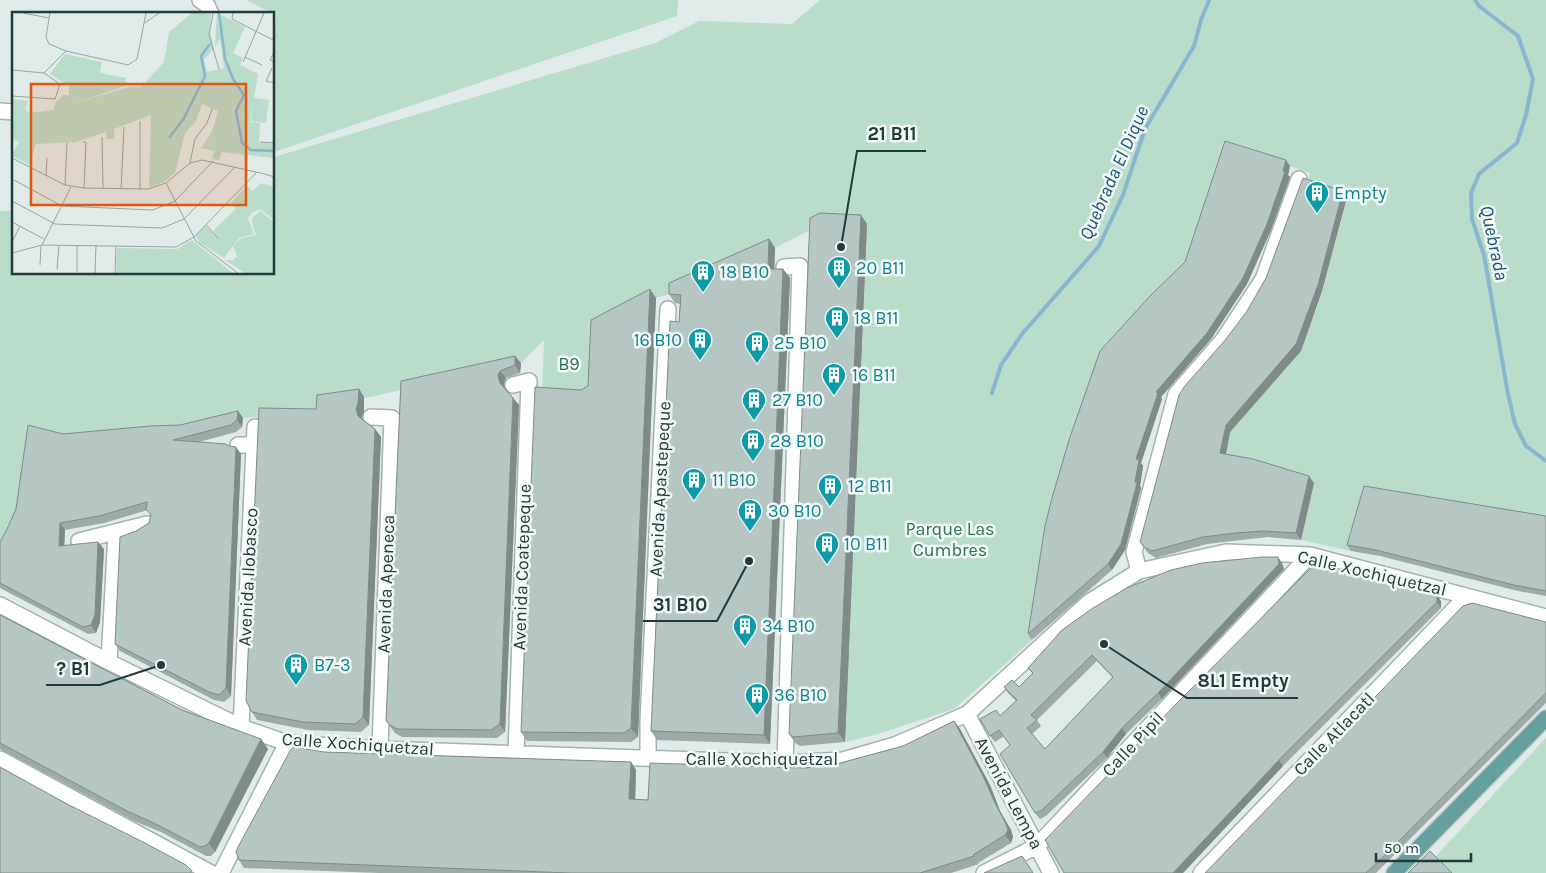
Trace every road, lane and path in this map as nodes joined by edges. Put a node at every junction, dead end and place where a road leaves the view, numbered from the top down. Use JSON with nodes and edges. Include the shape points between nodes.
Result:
{"nodes":[{"id":1,"x":200,"y":0,"type":"edge"},
{"id":2,"x":210,"y":12,"type":"edge"},
{"id":3,"x":1299,"y":179,"type":"dead end"},
{"id":4,"x":784,"y":267,"type":"edge"},
{"id":5,"x":668,"y":309,"type":"dead end"},
{"id":6,"x":513,"y":385,"type":"dead end"},
{"id":7,"x":371,"y":418,"type":"dead end"},
{"id":8,"x":255,"y":427,"type":"dead end"},
{"id":9,"x":238,"y":445,"type":"dead end"},
{"id":10,"x":254,"y":445,"type":"junction"},
{"id":11,"x":147,"y":524,"type":"edge"},
{"id":12,"x":116,"y":533,"type":"junction"},
{"id":13,"x":79,"y":541,"type":"dead end"},
{"id":14,"x":1310,"y":555,"type":"junction"},
{"id":15,"x":1140,"y":572,"type":"junction"},
{"id":16,"x":1467,"y":596,"type":"junction"},
{"id":17,"x":0,"y":605,"type":"edge"},
{"id":18,"x":1546,"y":617,"type":"edge"},
{"id":19,"x":109,"y":662,"type":"junction"},
{"id":20,"x":967,"y":714,"type":"junction"},
{"id":21,"x":1546,"y":718,"type":"edge"},
{"id":22,"x":241,"y":727,"type":"junction"},
{"id":23,"x":287,"y":743,"type":"junction"},
{"id":24,"x":380,"y":749,"type":"junction"},
{"id":25,"x":516,"y":752,"type":"junction"},
{"id":26,"x":648,"y":758,"type":"junction"},
{"id":27,"x":0,"y":759,"type":"edge"},
{"id":28,"x":785,"y":763,"type":"junction"},
{"id":29,"x":1037,"y":846,"type":"junction"},
{"id":30,"x":211,"y":873,"type":"edge"},
{"id":31,"x":221,"y":873,"type":"edge"},
{"id":32,"x":984,"y":873,"type":"edge"},
{"id":33,"x":1051,"y":873,"type":"edge"},
{"id":34,"x":1201,"y":873,"type":"edge"},
{"id":35,"x":1394,"y":873,"type":"edge"}],
"edges":[{"from":1,"to":2,"type":"street"},
{"from":3,"to":15,"type":"street","via":[[1263,279],[1223,340],[1176,394],[1134,552]]},
{"from":4,"to":28,"type":"street","via":[[800,266]]},
{"from":5,"to":26,"type":"street","name":"Avenida Apastepeque"},
{"from":6,"to":25,"type":"street","name":"Avenida Coatepeque","via":[[528,381]]},
{"from":7,"to":24,"type":"street","name":"Avenida Apeneca","via":[[392,418]]},
{"from":8,"to":10,"type":"street","name":"Avenida Ilobasco"},
{"from":9,"to":10,"type":"street"},
{"from":10,"to":22,"type":"street","name":"Avenida Ilobasco"},
{"from":11,"to":12,"type":"street"},
{"from":12,"to":13,"type":"street"},
{"from":12,"to":19,"type":"street"},
{"from":14,"to":15,"type":"street","name":"Calle Xochiquetzal","via":[[1226,552]]},
{"from":14,"to":16,"type":"street","name":"Calle Xochiquetzal"},
{"from":14,"to":29,"type":"street","name":"Calle Pipil"},
{"from":15,"to":20,"type":"street","name":"Calle Xochiquetzal","via":[[1089,602]]},
{"from":16,"to":18,"type":"street","name":"Calle Xochiquetzal"},
{"from":16,"to":34,"type":"street","name":"Calle Atlacatl"},
{"from":17,"to":19,"type":"street","name":"Calle Xochiquetzal"},
{"from":19,"to":22,"type":"street","name":"Calle Xochiquetzal"},
{"from":20,"to":28,"type":"street","name":"Calle Xochiquetzal","via":[[895,745],[843,760]]},
{"from":20,"to":29,"type":"street","name":"Avenida Lempa"},
{"from":21,"to":35,"type":"main road"},
{"from":22,"to":23,"type":"street","name":"Calle Xochiquetzal"},
{"from":23,"to":24,"type":"street","name":"Calle Xochiquetzal"},
{"from":23,"to":31,"type":"street"},
{"from":24,"to":25,"type":"street","name":"Calle Xochiquetzal"},
{"from":25,"to":26,"type":"street","name":"Calle Xochiquetzal"},
{"from":26,"to":28,"type":"street","name":"Calle Xochiquetzal"},
{"from":27,"to":30,"type":"street"},
{"from":29,"to":32,"type":"street","name":"Calle Pipil"},
{"from":29,"to":33,"type":"street","name":"Avenida Lempa"}]}
